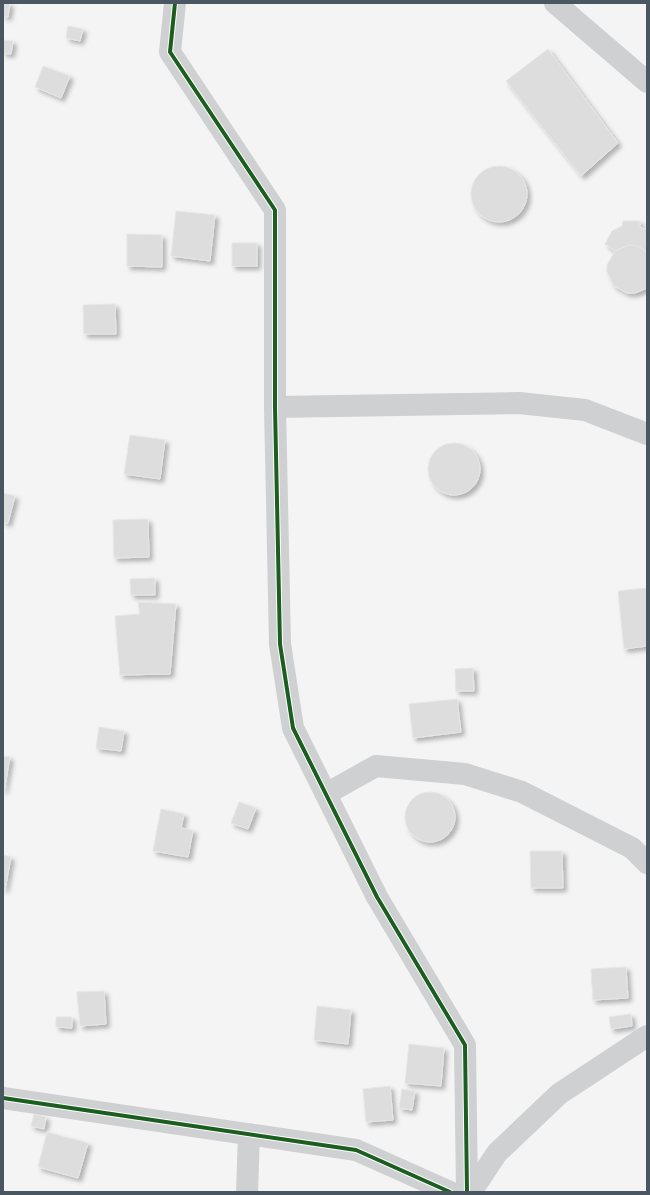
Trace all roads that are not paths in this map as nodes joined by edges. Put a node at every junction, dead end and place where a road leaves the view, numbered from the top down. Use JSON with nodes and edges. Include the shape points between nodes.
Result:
{"nodes":[{"id":1,"x":175,"y":3,"type":"edge"},
{"id":2,"x":555,"y":3,"type":"edge"},
{"id":3,"x":647,"y":82,"type":"edge"},
{"id":4,"x":275,"y":407,"type":"junction"},
{"id":5,"x":647,"y":434,"type":"edge"},
{"id":6,"x":326,"y":794,"type":"junction"},
{"id":7,"x":647,"y":863,"type":"edge"},
{"id":8,"x":647,"y":1036,"type":"edge"},
{"id":9,"x":3,"y":1098,"type":"edge"},
{"id":10,"x":249,"y":1134,"type":"junction"},
{"id":11,"x":247,"y":1192,"type":"edge"},
{"id":12,"x":450,"y":1192,"type":"edge"},
{"id":13,"x":467,"y":1192,"type":"edge"},
{"id":14,"x":471,"y":1192,"type":"edge"}],
"edges":[{"from":1,"to":4,"type":"street","via":[[170,52],[274,210]]},
{"from":2,"to":3,"type":"street"},
{"from":4,"to":5,"type":"street","via":[[519,403],[585,410]]},
{"from":4,"to":6,"type":"street","via":[[280,644],[293,728]]},
{"from":6,"to":7,"type":"street","via":[[376,766],[465,774],[522,792],[632,848]]},
{"from":6,"to":13,"type":"street","via":[[377,897],[465,1045]]},
{"from":8,"to":14,"type":"street","via":[[559,1094],[497,1153]]},
{"from":9,"to":10,"type":"street"},
{"from":10,"to":11,"type":"street"},
{"from":10,"to":12,"type":"street","via":[[356,1150]]}]}
